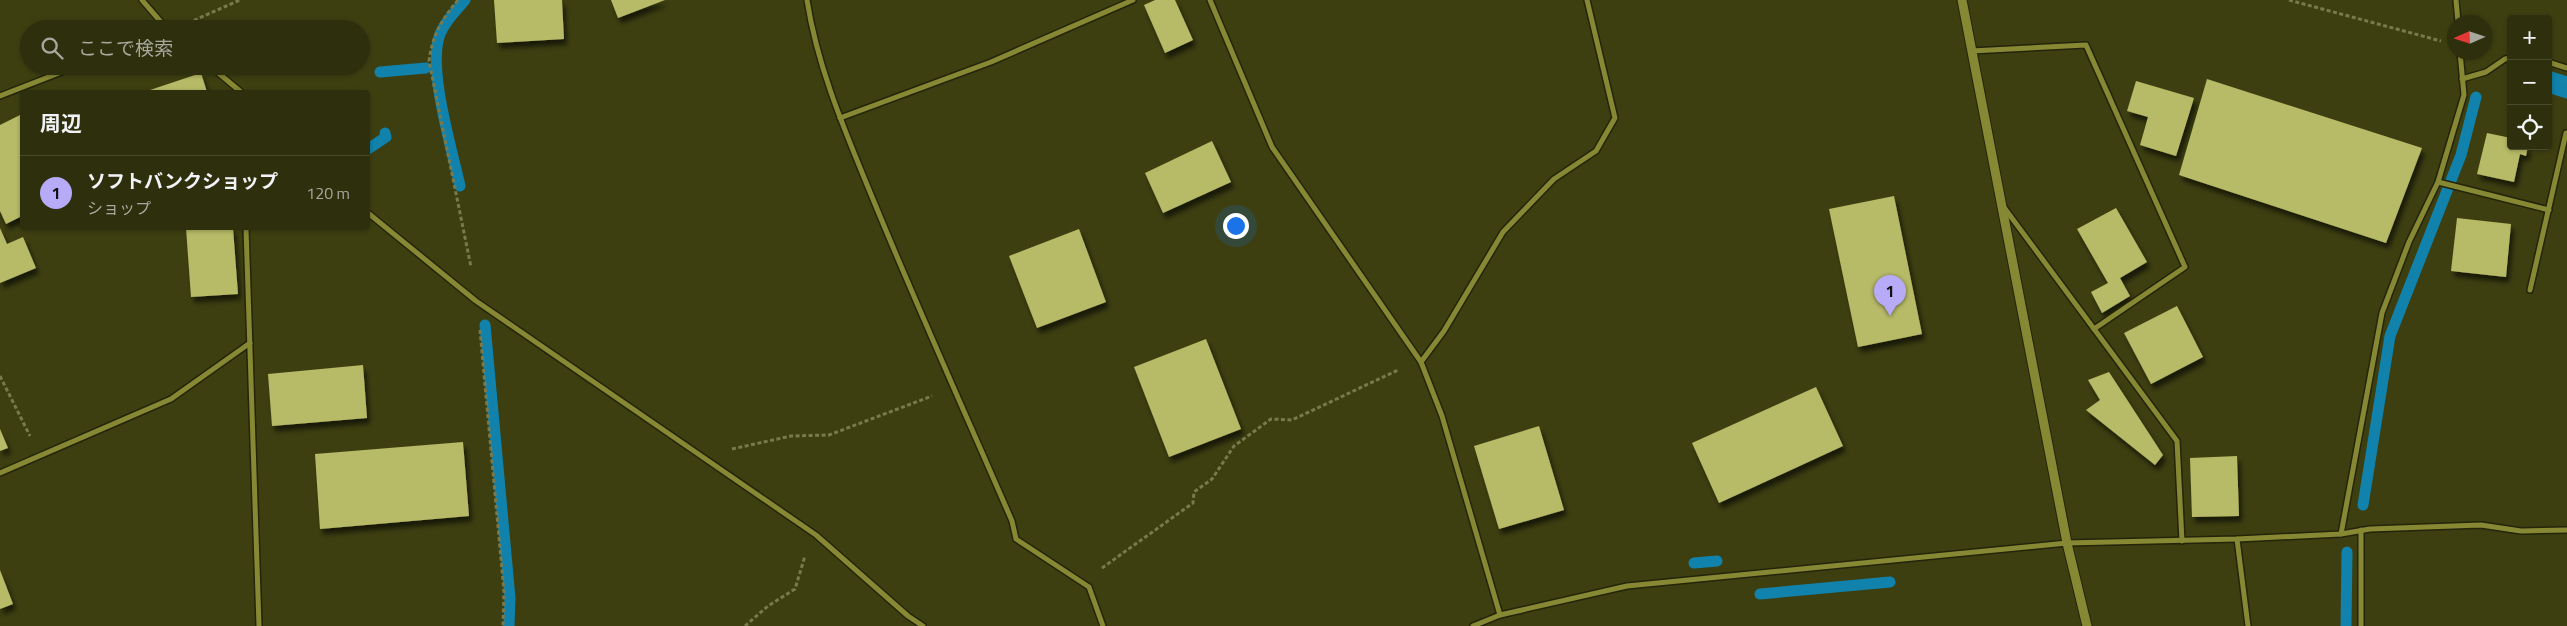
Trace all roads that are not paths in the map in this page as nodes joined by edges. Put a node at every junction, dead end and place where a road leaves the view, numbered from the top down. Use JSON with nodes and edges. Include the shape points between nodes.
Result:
{"nodes":[{"id":1,"x":142,"y":0,"type":"edge"},
{"id":2,"x":807,"y":0,"type":"edge"},
{"id":3,"x":1133,"y":0,"type":"edge"},
{"id":4,"x":1210,"y":0,"type":"edge"},
{"id":5,"x":1587,"y":0,"type":"edge"},
{"id":6,"x":1962,"y":0,"type":"edge"},
{"id":7,"x":2456,"y":0,"type":"edge"},
{"id":8,"x":2457,"y":15,"type":"edge"},
{"id":9,"x":159,"y":20,"type":"edge"},
{"id":10,"x":1971,"y":51,"type":"junction"},
{"id":11,"x":2507,"y":59,"type":"edge"},
{"id":12,"x":2461,"y":60,"type":"edge"},
{"id":13,"x":2552,"y":63,"type":"edge"},
{"id":14,"x":2567,"y":68,"type":"edge"},
{"id":15,"x":54,"y":75,"type":"edge"},
{"id":16,"x":221,"y":75,"type":"edge"},
{"id":17,"x":2462,"y":79,"type":"junction"},
{"id":18,"x":239,"y":90,"type":"edge"},
{"id":19,"x":0,"y":96,"type":"edge"},
{"id":20,"x":840,"y":118,"type":"junction"},
{"id":21,"x":2566,"y":133,"type":"edge"},
{"id":22,"x":2438,"y":182,"type":"junction"},
{"id":23,"x":2001,"y":202,"type":"junction"},
{"id":24,"x":2549,"y":210,"type":"junction"},
{"id":25,"x":370,"y":215,"type":"edge"},
{"id":26,"x":246,"y":230,"type":"edge"},
{"id":27,"x":2530,"y":290,"type":"dead end"},
{"id":28,"x":2094,"y":329,"type":"junction"},
{"id":29,"x":250,"y":343,"type":"junction"},
{"id":30,"x":1421,"y":362,"type":"junction"},
{"id":31,"x":0,"y":473,"type":"edge"},
{"id":32,"x":2361,"y":530,"type":"junction"},
{"id":33,"x":2567,"y":530,"type":"edge"},
{"id":34,"x":2340,"y":534,"type":"junction"},
{"id":35,"x":2237,"y":539,"type":"junction"},
{"id":36,"x":2182,"y":541,"type":"junction"},
{"id":37,"x":2067,"y":543,"type":"junction"},
{"id":38,"x":1500,"y":615,"type":"junction"},
{"id":39,"x":258,"y":626,"type":"edge"},
{"id":40,"x":923,"y":626,"type":"edge"},
{"id":41,"x":1103,"y":626,"type":"edge"},
{"id":42,"x":1473,"y":626,"type":"edge"},
{"id":43,"x":2087,"y":626,"type":"edge"},
{"id":44,"x":2248,"y":626,"type":"edge"},
{"id":45,"x":2361,"y":626,"type":"edge"}],
"edges":[{"from":1,"to":9,"type":"street"},
{"from":2,"to":20,"type":"street","via":[[822,65]]},
{"from":3,"to":20,"type":"street","via":[[991,62]]},
{"from":4,"to":30,"type":"street","via":[[1272,147]]},
{"from":5,"to":30,"type":"street","via":[[1615,118],[1596,151],[1554,179],[1503,232],[1444,331]]},
{"from":6,"to":10,"type":"street"},
{"from":7,"to":8,"type":"street"},
{"from":10,"to":23,"type":"street"},
{"from":10,"to":28,"type":"street","via":[[2086,45],[2185,267]]},
{"from":11,"to":17,"type":"street","via":[[2486,72]]},
{"from":12,"to":17,"type":"street"},
{"from":13,"to":14,"type":"street"},
{"from":15,"to":19,"type":"street"},
{"from":16,"to":18,"type":"street"},
{"from":17,"to":22,"type":"street","via":[[2464,95]]},
{"from":20,"to":41,"type":"street","via":[[920,313],[1012,521],[1016,539],[1089,587]]},
{"from":21,"to":24,"type":"street"},
{"from":22,"to":24,"type":"street"},
{"from":22,"to":34,"type":"street","via":[[2409,242],[2382,313]]},
{"from":23,"to":28,"type":"street"},
{"from":23,"to":37,"type":"street"},
{"from":24,"to":27,"type":"street"},
{"from":25,"to":40,"type":"street","via":[[476,301],[816,535]]},
{"from":26,"to":29,"type":"street"},
{"from":28,"to":36,"type":"street","via":[[2177,441]]},
{"from":29,"to":31,"type":"street","via":[[171,399]]},
{"from":29,"to":39,"type":"street"},
{"from":30,"to":38,"type":"street","via":[[1442,416]]},
{"from":32,"to":33,"type":"street","via":[[2480,525],[2521,531]]},
{"from":32,"to":34,"type":"street"},
{"from":32,"to":45,"type":"street"},
{"from":34,"to":35,"type":"street"},
{"from":35,"to":36,"type":"street"},
{"from":35,"to":44,"type":"street"},
{"from":36,"to":37,"type":"street"},
{"from":37,"to":38,"type":"street","via":[[1627,586]]},
{"from":37,"to":43,"type":"street"},
{"from":38,"to":42,"type":"street"}]}
